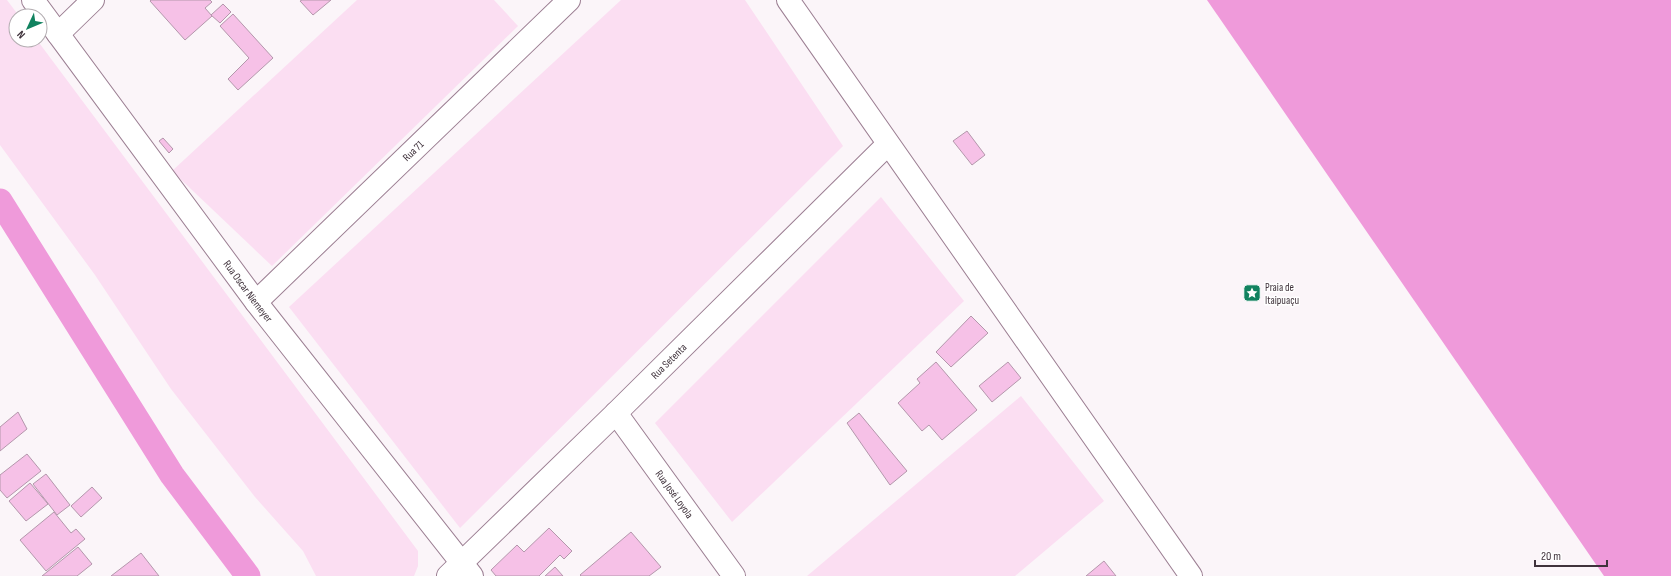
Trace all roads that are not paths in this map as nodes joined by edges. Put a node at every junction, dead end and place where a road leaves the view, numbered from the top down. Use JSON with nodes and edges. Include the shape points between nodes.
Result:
{"nodes":[{"id":1,"x":33,"y":0,"type":"edge"},
{"id":2,"x":93,"y":0,"type":"edge"},
{"id":3,"x":568,"y":0,"type":"edge"},
{"id":4,"x":788,"y":0,"type":"edge"},
{"id":5,"x":58,"y":34,"type":"junction"},
{"id":6,"x":888,"y":144,"type":"junction"},
{"id":7,"x":256,"y":302,"type":"junction"},
{"id":8,"x":616,"y":412,"type":"junction"},
{"id":9,"x":461,"y":571,"type":"edge"},
{"id":10,"x":734,"y":576,"type":"edge"},
{"id":11,"x":1191,"y":576,"type":"edge"}],
"edges":[{"from":1,"to":5,"type":"street","name":"Rua Oscar Niemeyer"},
{"from":2,"to":5,"type":"street"},
{"from":3,"to":7,"type":"street","name":"Rua 71"},
{"from":4,"to":6,"type":"street"},
{"from":5,"to":7,"type":"street","name":"Rua Oscar Niemeyer"},
{"from":6,"to":8,"type":"street","name":"Rua Setenta"},
{"from":6,"to":11,"type":"street"},
{"from":7,"to":9,"type":"street","name":"Rua Oscar Niemeyer"},
{"from":8,"to":9,"type":"street","name":"Rua Setenta"},
{"from":8,"to":10,"type":"street","name":"Rua José Loyola"}]}
